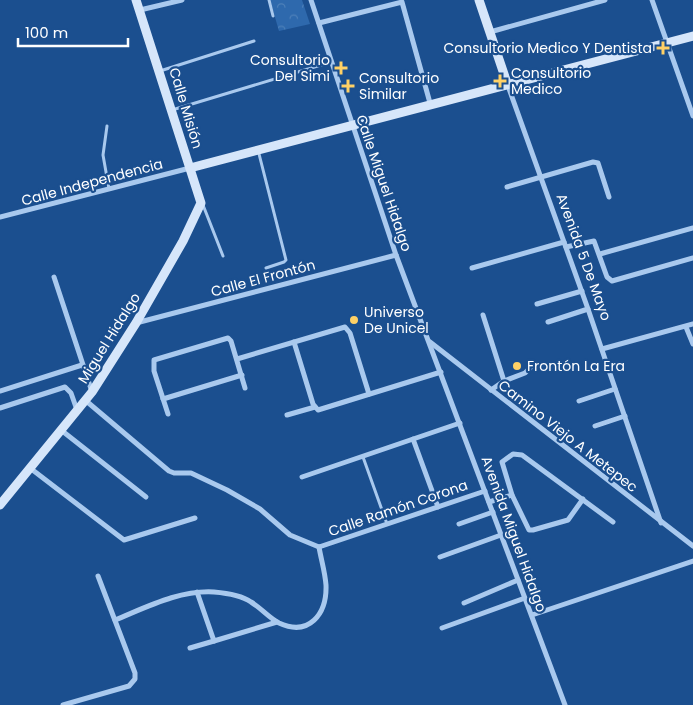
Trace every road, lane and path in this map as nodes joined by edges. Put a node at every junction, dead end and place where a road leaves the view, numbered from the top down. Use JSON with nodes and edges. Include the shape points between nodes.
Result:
{"nodes":[{"id":1,"x":136,"y":0,"type":"edge"},
{"id":2,"x":182,"y":0,"type":"edge"},
{"id":3,"x":269,"y":0,"type":"edge"},
{"id":4,"x":311,"y":0,"type":"edge"},
{"id":5,"x":479,"y":0,"type":"edge"},
{"id":6,"x":605,"y":0,"type":"edge"},
{"id":7,"x":652,"y":0,"type":"edge"},
{"id":8,"x":584,"y":3,"type":"edge"},
{"id":9,"x":140,"y":10,"type":"junction"},
{"id":10,"x":273,"y":16,"type":"dead end"},
{"id":11,"x":319,"y":23,"type":"junction"},
{"id":12,"x":489,"y":32,"type":"junction"},
{"id":13,"x":693,"y":36,"type":"edge"},
{"id":14,"x":254,"y":41,"type":"dead end"},
{"id":15,"x":667,"y":43,"type":"junction"},
{"id":16,"x":332,"y":62,"type":"junction"},
{"id":17,"x":160,"y":71,"type":"junction"},
{"id":18,"x":507,"y":83,"type":"junction"},
{"id":19,"x":430,"y":103,"type":"junction"},
{"id":20,"x":172,"y":110,"type":"junction"},
{"id":21,"x":693,"y":116,"type":"edge"},
{"id":22,"x":352,"y":124,"type":"junction"},
{"id":23,"x":107,"y":126,"type":"dead end"},
{"id":24,"x":258,"y":150,"type":"junction"},
{"id":25,"x":190,"y":168,"type":"junction"},
{"id":26,"x":541,"y":177,"type":"junction"},
{"id":27,"x":507,"y":187,"type":"dead end"},
{"id":28,"x":108,"y":189,"type":"junction"},
{"id":29,"x":610,"y":197,"type":"dead end"},
{"id":30,"x":201,"y":200,"type":"junction"},
{"id":31,"x":0,"y":218,"type":"edge"},
{"id":32,"x":692,"y":228,"type":"edge"},
{"id":33,"x":565,"y":245,"type":"junction"},
{"id":34,"x":600,"y":254,"type":"junction"},
{"id":35,"x":396,"y":255,"type":"junction"},
{"id":36,"x":223,"y":256,"type":"dead end"},
{"id":37,"x":693,"y":258,"type":"edge"},
{"id":38,"x":266,"y":268,"type":"dead end"},
{"id":39,"x":472,"y":268,"type":"dead end"},
{"id":40,"x":54,"y":277,"type":"dead end"},
{"id":41,"x":582,"y":291,"type":"junction"},
{"id":42,"x":537,"y":304,"type":"dead end"},
{"id":43,"x":588,"y":309,"type":"junction"},
{"id":44,"x":483,"y":315,"type":"dead end"},
{"id":45,"x":548,"y":322,"type":"dead end"},
{"id":46,"x":136,"y":323,"type":"junction"},
{"id":47,"x":693,"y":324,"type":"edge"},
{"id":48,"x":686,"y":327,"type":"junction"},
{"id":49,"x":294,"y":342,"type":"junction"},
{"id":50,"x":430,"y":342,"type":"junction"},
{"id":51,"x":693,"y":344,"type":"edge"},
{"id":52,"x":602,"y":349,"type":"junction"},
{"id":53,"x":237,"y":359,"type":"junction"},
{"id":54,"x":82,"y":364,"type":"junction"},
{"id":55,"x":531,"y":367,"type":"dead end"},
{"id":56,"x":440,"y":372,"type":"junction"},
{"id":57,"x":242,"y":375,"type":"junction"},
{"id":58,"x":504,"y":381,"type":"junction"},
{"id":59,"x":245,"y":388,"type":"dead end"},
{"id":60,"x":615,"y":389,"type":"junction"},
{"id":61,"x":491,"y":390,"type":"junction"},
{"id":62,"x":0,"y":391,"type":"edge"},
{"id":63,"x":92,"y":392,"type":"junction"},
{"id":64,"x":369,"y":394,"type":"junction"},
{"id":65,"x":163,"y":399,"type":"junction"},
{"id":66,"x":85,"y":400,"type":"junction"},
{"id":67,"x":579,"y":401,"type":"dead end"},
{"id":68,"x":0,"y":408,"type":"edge"},
{"id":69,"x":318,"y":409,"type":"junction"},
{"id":70,"x":77,"y":410,"type":"junction"},
{"id":71,"x":168,"y":414,"type":"dead end"},
{"id":72,"x":287,"y":415,"type":"dead end"},
{"id":73,"x":625,"y":416,"type":"junction"},
{"id":74,"x":460,"y":423,"type":"junction"},
{"id":75,"x":595,"y":426,"type":"dead end"},
{"id":76,"x":61,"y":430,"type":"junction"},
{"id":77,"x":413,"y":439,"type":"junction"},
{"id":78,"x":363,"y":456,"type":"junction"},
{"id":79,"x":30,"y":468,"type":"junction"},
{"id":80,"x":302,"y":477,"type":"dead end"},
{"id":81,"x":485,"y":491,"type":"junction"},
{"id":82,"x":512,"y":495,"type":"junction"},
{"id":83,"x":146,"y":497,"type":"dead end"},
{"id":84,"x":583,"y":499,"type":"junction"},
{"id":85,"x":489,"y":502,"type":"junction"},
{"id":86,"x":0,"y":505,"type":"edge"},
{"id":87,"x":438,"y":508,"type":"junction"},
{"id":88,"x":493,"y":512,"type":"junction"},
{"id":89,"x":195,"y":518,"type":"dead end"},
{"id":90,"x":613,"y":522,"type":"dead end"},
{"id":91,"x":661,"y":523,"type":"junction"},
{"id":92,"x":459,"y":524,"type":"dead end"},
{"id":93,"x":387,"y":525,"type":"junction"},
{"id":94,"x":501,"y":535,"type":"junction"},
{"id":95,"x":693,"y":546,"type":"edge"},
{"id":96,"x":319,"y":547,"type":"junction"},
{"id":97,"x":440,"y":557,"type":"dead end"},
{"id":98,"x":693,"y":562,"type":"edge"},
{"id":99,"x":98,"y":576,"type":"dead end"},
{"id":100,"x":518,"y":580,"type":"junction"},
{"id":101,"x":197,"y":592,"type":"junction"},
{"id":102,"x":525,"y":598,"type":"junction"},
{"id":103,"x":464,"y":603,"type":"dead end"},
{"id":104,"x":532,"y":615,"type":"junction"},
{"id":105,"x":115,"y":620,"type":"junction"},
{"id":106,"x":277,"y":622,"type":"junction"},
{"id":107,"x":442,"y":628,"type":"dead end"},
{"id":108,"x":214,"y":641,"type":"junction"},
{"id":109,"x":190,"y":648,"type":"dead end"},
{"id":110,"x":63,"y":705,"type":"edge"},
{"id":111,"x":564,"y":705,"type":"edge"}],
"edges":[{"from":1,"to":9,"type":"main road","name":"Calle Misión"},
{"from":2,"to":9,"type":"street"},
{"from":3,"to":10,"type":"lane"},
{"from":4,"to":11,"type":"street","name":"Calle Miguel Hidalgo"},
{"from":5,"to":12,"type":"main road","name":"Avenida 5 De Mayo"},
{"from":6,"to":8,"type":"street"},
{"from":7,"to":15,"type":"street"},
{"from":8,"to":12,"type":"street"},
{"from":9,"to":17,"type":"main road","name":"Calle Misión"},
{"from":11,"to":16,"type":"street","name":"Calle Miguel Hidalgo"},
{"from":11,"to":19,"type":"street","via":[[402,2]]},
{"from":12,"to":18,"type":"main road","name":"Avenida 5 De Mayo"},
{"from":13,"to":15,"type":"main road"},
{"from":14,"to":17,"type":"lane"},
{"from":15,"to":18,"type":"main road"},
{"from":15,"to":21,"type":"street"},
{"from":16,"to":20,"type":"lane"},
{"from":16,"to":22,"type":"street","name":"Calle Miguel Hidalgo"},
{"from":17,"to":20,"type":"main road","name":"Calle Misión"},
{"from":18,"to":19,"type":"main road"},
{"from":18,"to":26,"type":"street","name":"Avenida 5 De Mayo"},
{"from":19,"to":22,"type":"main road"},
{"from":20,"to":25,"type":"main road","name":"Calle Misión"},
{"from":22,"to":24,"type":"main road"},
{"from":22,"to":35,"type":"street","name":"Calle Miguel Hidalgo"},
{"from":23,"to":28,"type":"lane","via":[[103,155]]},
{"from":24,"to":25,"type":"main road"},
{"from":24,"to":38,"type":"lane","via":[[286,260]]},
{"from":25,"to":28,"type":"street","name":"Calle Independencia"},
{"from":25,"to":30,"type":"main road"},
{"from":26,"to":27,"type":"street"},
{"from":26,"to":29,"type":"street","via":[[598,163]]},
{"from":26,"to":33,"type":"street","name":"Avenida 5 De Mayo"},
{"from":28,"to":31,"type":"street","name":"Calle Independencia"},
{"from":30,"to":36,"type":"lane"},
{"from":30,"to":46,"type":"main road","name":"Miguel Hidalgo","via":[[183,242]]},
{"from":32,"to":34,"type":"street"},
{"from":33,"to":34,"type":"street","via":[[592,240]]},
{"from":33,"to":39,"type":"street"},
{"from":33,"to":41,"type":"street","name":"Avenida 5 De Mayo"},
{"from":34,"to":37,"type":"street","via":[[607,277],[612,281]]},
{"from":35,"to":46,"type":"street","name":"Calle El Frontón"},
{"from":35,"to":50,"type":"street","name":"Calle Miguel Hidalgo"},
{"from":40,"to":54,"type":"street"},
{"from":41,"to":42,"type":"street"},
{"from":41,"to":43,"type":"street","name":"Avenida 5 De Mayo"},
{"from":43,"to":45,"type":"street"},
{"from":43,"to":52,"type":"street","name":"Avenida 5 De Mayo"},
{"from":44,"to":58,"type":"street"},
{"from":46,"to":63,"type":"main road","name":"Miguel Hidalgo"},
{"from":47,"to":48,"type":"street"},
{"from":48,"to":51,"type":"street"},
{"from":48,"to":52,"type":"street"},
{"from":49,"to":53,"type":"street"},
{"from":49,"to":64,"type":"street","via":[[342,327],[348,329]]},
{"from":49,"to":69,"type":"street"},
{"from":50,"to":56,"type":"street","name":"Calle Miguel Hidalgo"},
{"from":50,"to":61,"type":"street","name":"Camino Viejo A Metepec"},
{"from":52,"to":60,"type":"street","name":"Avenida 5 De Mayo"},
{"from":53,"to":57,"type":"street"},
{"from":53,"to":65,"type":"street","via":[[232,341],[227,338],[154,360],[154,372]]},
{"from":54,"to":62,"type":"street"},
{"from":54,"to":63,"type":"street"},
{"from":55,"to":58,"type":"street","via":[[525,373]]},
{"from":56,"to":64,"type":"street"},
{"from":56,"to":74,"type":"street","name":"Avenida Miguel Hidalgo"},
{"from":57,"to":59,"type":"street"},
{"from":57,"to":65,"type":"street"},
{"from":58,"to":61,"type":"street"},
{"from":60,"to":67,"type":"street"},
{"from":60,"to":73,"type":"street","name":"Avenida 5 De Mayo"},
{"from":61,"to":91,"type":"street","name":"Camino Viejo A Metepec"},
{"from":63,"to":66,"type":"main road","name":"Miguel Hidalgo"},
{"from":64,"to":69,"type":"street"},
{"from":65,"to":71,"type":"street"},
{"from":66,"to":70,"type":"main road","name":"Miguel Hidalgo"},
{"from":66,"to":96,"type":"street","via":[[169,470],[195,475],[227,490],[260,509],[290,535]]},
{"from":68,"to":70,"type":"street","via":[[65,387],[71,393]]},
{"from":69,"to":72,"type":"street"},
{"from":70,"to":76,"type":"main road","name":"Miguel Hidalgo"},
{"from":73,"to":75,"type":"street"},
{"from":73,"to":91,"type":"street","name":"Avenida 5 De Mayo"},
{"from":74,"to":77,"type":"street"},
{"from":74,"to":81,"type":"street","name":"Avenida Miguel Hidalgo"},
{"from":76,"to":79,"type":"main road","name":"Miguel Hidalgo"},
{"from":76,"to":83,"type":"street"},
{"from":77,"to":78,"type":"street"},
{"from":77,"to":87,"type":"street"},
{"from":78,"to":80,"type":"street"},
{"from":78,"to":93,"type":"lane"},
{"from":79,"to":86,"type":"main road","name":"Miguel Hidalgo"},
{"from":79,"to":89,"type":"street","via":[[124,540]]},
{"from":81,"to":85,"type":"street","name":"Avenida Miguel Hidalgo"},
{"from":81,"to":87,"type":"street","name":"Calle Ramón Corona"},
{"from":82,"to":84,"type":"street","via":[[525,525],[531,531],[568,520]]},
{"from":82,"to":84,"type":"street","via":[[502,464],[506,458],[517,454]]},
{"from":82,"to":85,"type":"street"},
{"from":84,"to":90,"type":"street"},
{"from":85,"to":88,"type":"street","name":"Avenida Miguel Hidalgo"},
{"from":87,"to":93,"type":"street","name":"Calle Ramón Corona"},
{"from":88,"to":92,"type":"street"},
{"from":88,"to":94,"type":"street","name":"Avenida Miguel Hidalgo"},
{"from":91,"to":95,"type":"street","name":"Camino Viejo A Metepec"},
{"from":93,"to":96,"type":"street","name":"Calle Ramón Corona"},
{"from":94,"to":97,"type":"street"},
{"from":94,"to":100,"type":"street","name":"Avenida Miguel Hidalgo"},
{"from":96,"to":106,"type":"street","via":[[326,584],[319,614],[302,627]]},
{"from":98,"to":104,"type":"street"},
{"from":99,"to":105,"type":"street"},
{"from":100,"to":102,"type":"street","name":"Avenida Miguel Hidalgo"},
{"from":100,"to":103,"type":"street"},
{"from":101,"to":105,"type":"street"},
{"from":101,"to":106,"type":"street","via":[[246,599]]},
{"from":101,"to":108,"type":"street"},
{"from":102,"to":104,"type":"street","name":"Avenida Miguel Hidalgo"},
{"from":102,"to":107,"type":"street"},
{"from":104,"to":111,"type":"street","name":"Avenida Miguel Hidalgo"},
{"from":105,"to":110,"type":"street","via":[[135,672],[134,681],[129,686]]},
{"from":106,"to":108,"type":"street"},
{"from":108,"to":109,"type":"street"}]}
